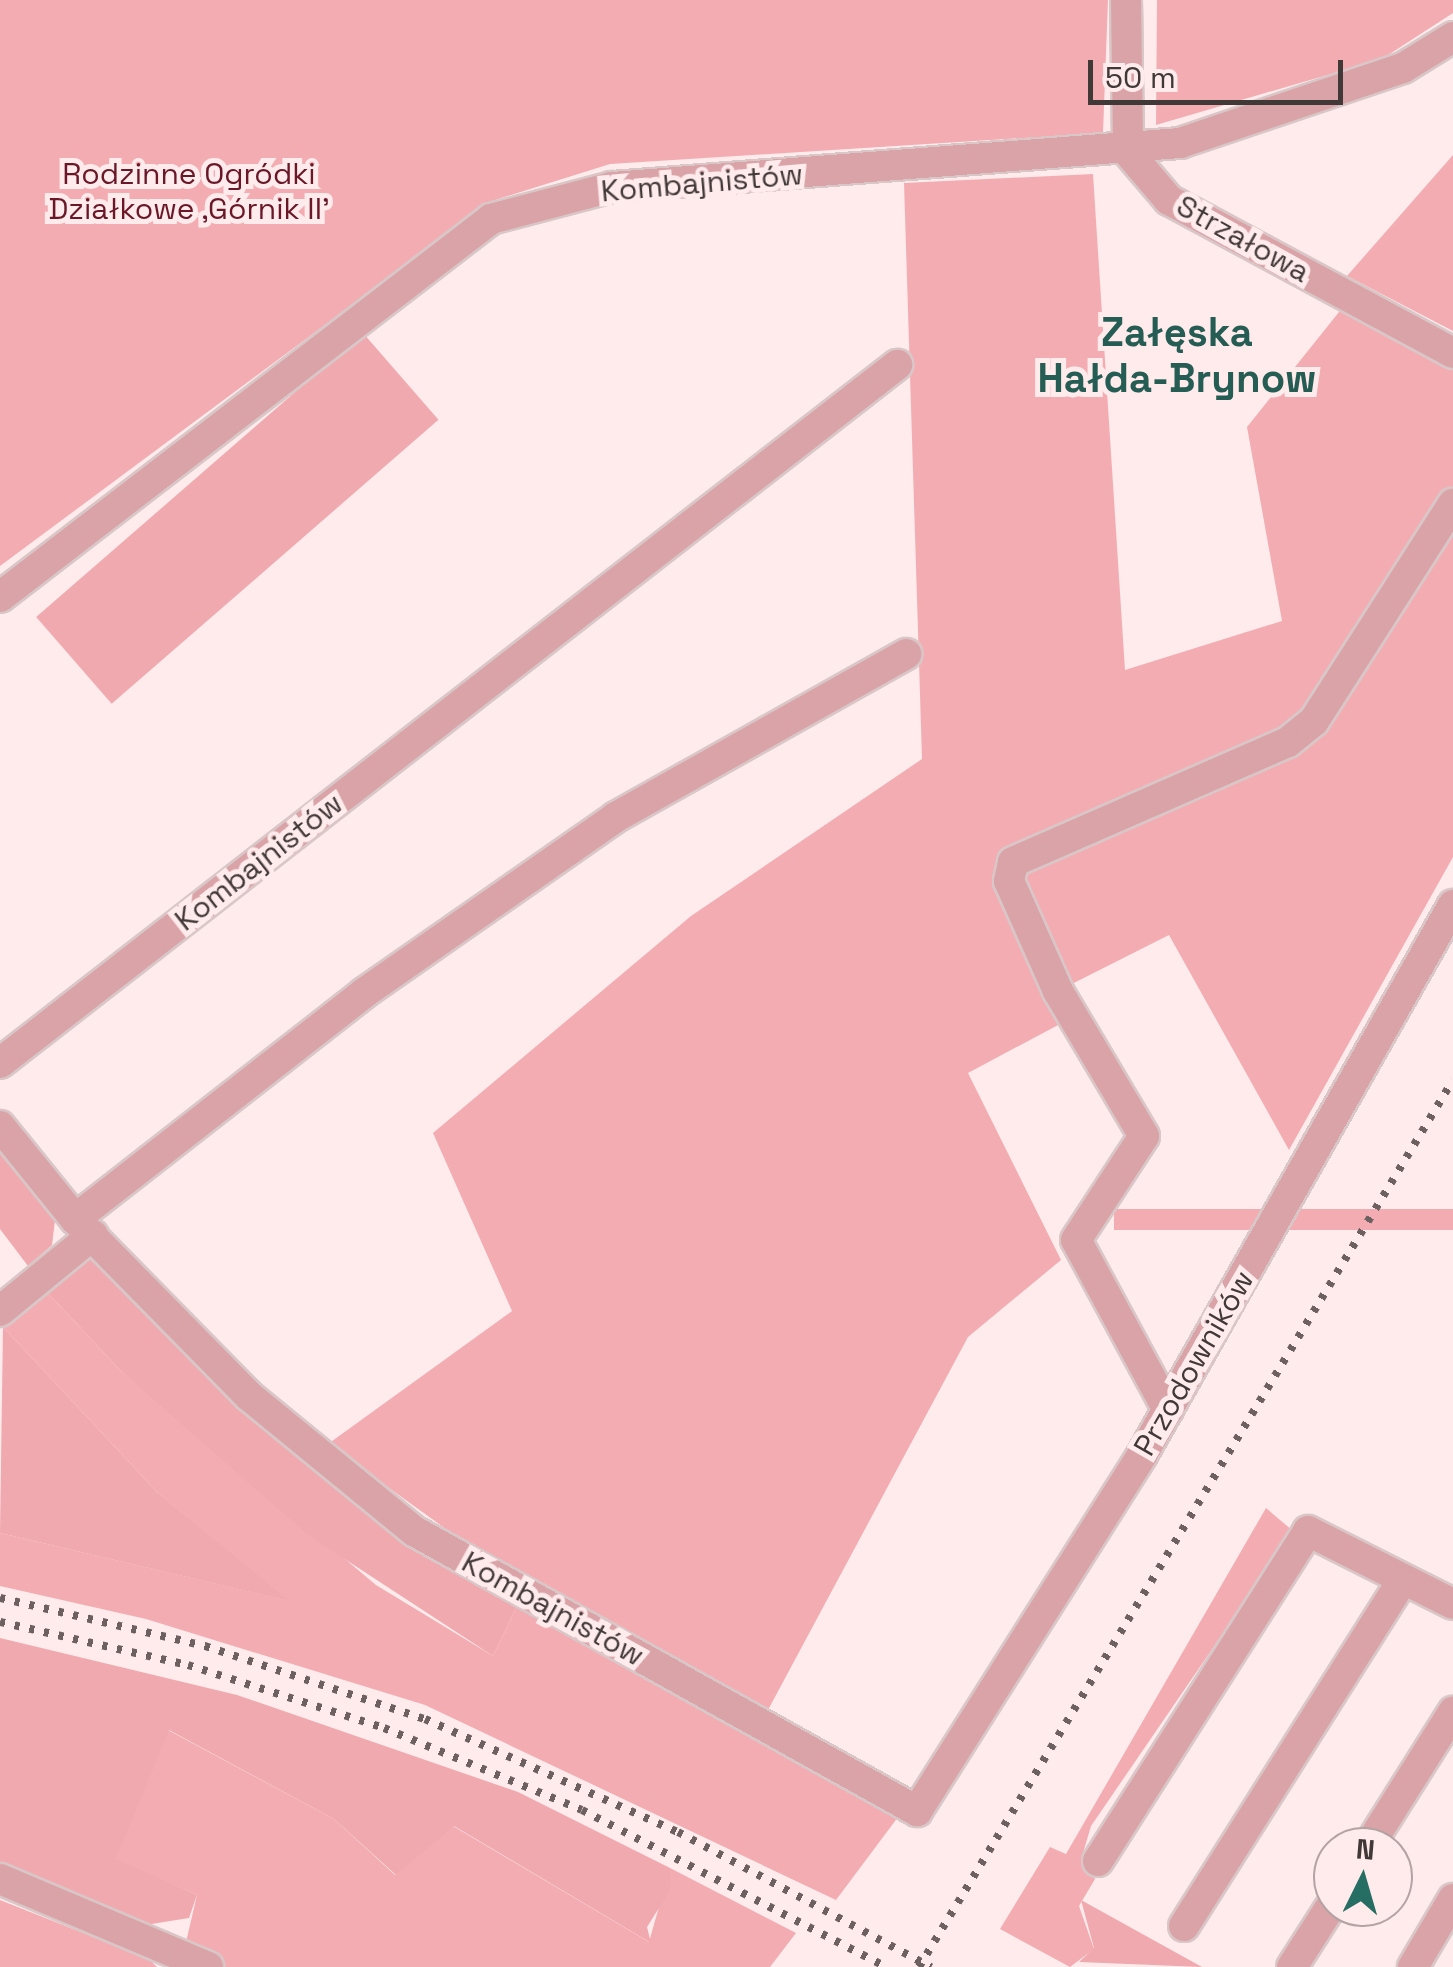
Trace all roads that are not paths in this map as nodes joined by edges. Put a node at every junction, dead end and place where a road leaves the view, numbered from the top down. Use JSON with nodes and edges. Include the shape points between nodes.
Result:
{"nodes":[{"id":1,"x":1126,"y":0,"type":"edge"},
{"id":2,"x":1453,"y":37,"type":"edge"},
{"id":3,"x":1128,"y":152,"type":"junction"},
{"id":4,"x":1453,"y":353,"type":"edge"},
{"id":5,"x":897,"y":366,"type":"dead end"},
{"id":6,"x":1453,"y":504,"type":"edge"},
{"id":7,"x":0,"y":596,"type":"edge"},
{"id":8,"x":906,"y":654,"type":"dead end"},
{"id":9,"x":1453,"y":905,"type":"edge"},
{"id":10,"x":0,"y":1063,"type":"edge"},
{"id":11,"x":0,"y":1126,"type":"edge"},
{"id":12,"x":84,"y":1227,"type":"junction"},
{"id":13,"x":0,"y":1311,"type":"edge"},
{"id":14,"x":1168,"y":1410,"type":"junction"},
{"id":15,"x":1403,"y":1580,"type":"junction"},
{"id":16,"x":1453,"y":1604,"type":"edge"},
{"id":17,"x":1453,"y":1712,"type":"edge"},
{"id":18,"x":918,"y":1811,"type":"joint"},
{"id":19,"x":1381,"y":1827,"type":"edge"},
{"id":20,"x":1098,"y":1860,"type":"dead end"},
{"id":21,"x":0,"y":1879,"type":"edge"},
{"id":22,"x":1453,"y":1899,"type":"edge"},
{"id":23,"x":1184,"y":1926,"type":"dead end"},
{"id":24,"x":1318,"y":1927,"type":"edge"},
{"id":25,"x":208,"y":1967,"type":"edge"},
{"id":26,"x":1292,"y":1967,"type":"edge"},
{"id":27,"x":1413,"y":1967,"type":"edge"}],
"edges":[{"from":1,"to":3,"type":"street"},
{"from":2,"to":3,"type":"street","name":"Kombajnistów","via":[[1403,68],[1180,143]]},
{"from":3,"to":4,"type":"street","name":"Strzałowa","via":[[1169,200]]},
{"from":3,"to":7,"type":"street","name":"Kombajnistów","via":[[612,186],[491,219]]},
{"from":5,"to":10,"type":"street","name":"Kombajnistów"},
{"from":6,"to":14,"type":"street","via":[[1314,720],[1288,742],[1013,862],[1009,882],[1058,990],[1144,1136],[1076,1240]]},
{"from":8,"to":12,"type":"street","via":[[616,817],[364,993]]},
{"from":9,"to":14,"type":"street","name":"Przodowników"},
{"from":11,"to":12,"type":"street","name":"Kombajnistów"},
{"from":12,"to":13,"type":"street"},
{"from":12,"to":18,"type":"street","name":"Kombajnistów","via":[[249,1396],[414,1531]]},
{"from":14,"to":18,"type":"street","name":"Przodowników"},
{"from":15,"to":16,"type":"street"},
{"from":15,"to":20,"type":"street","via":[[1308,1530]]},
{"from":15,"to":23,"type":"street"},
{"from":17,"to":19,"type":"street"},
{"from":21,"to":25,"type":"street"},
{"from":22,"to":27,"type":"street"},
{"from":24,"to":26,"type":"street"}]}
